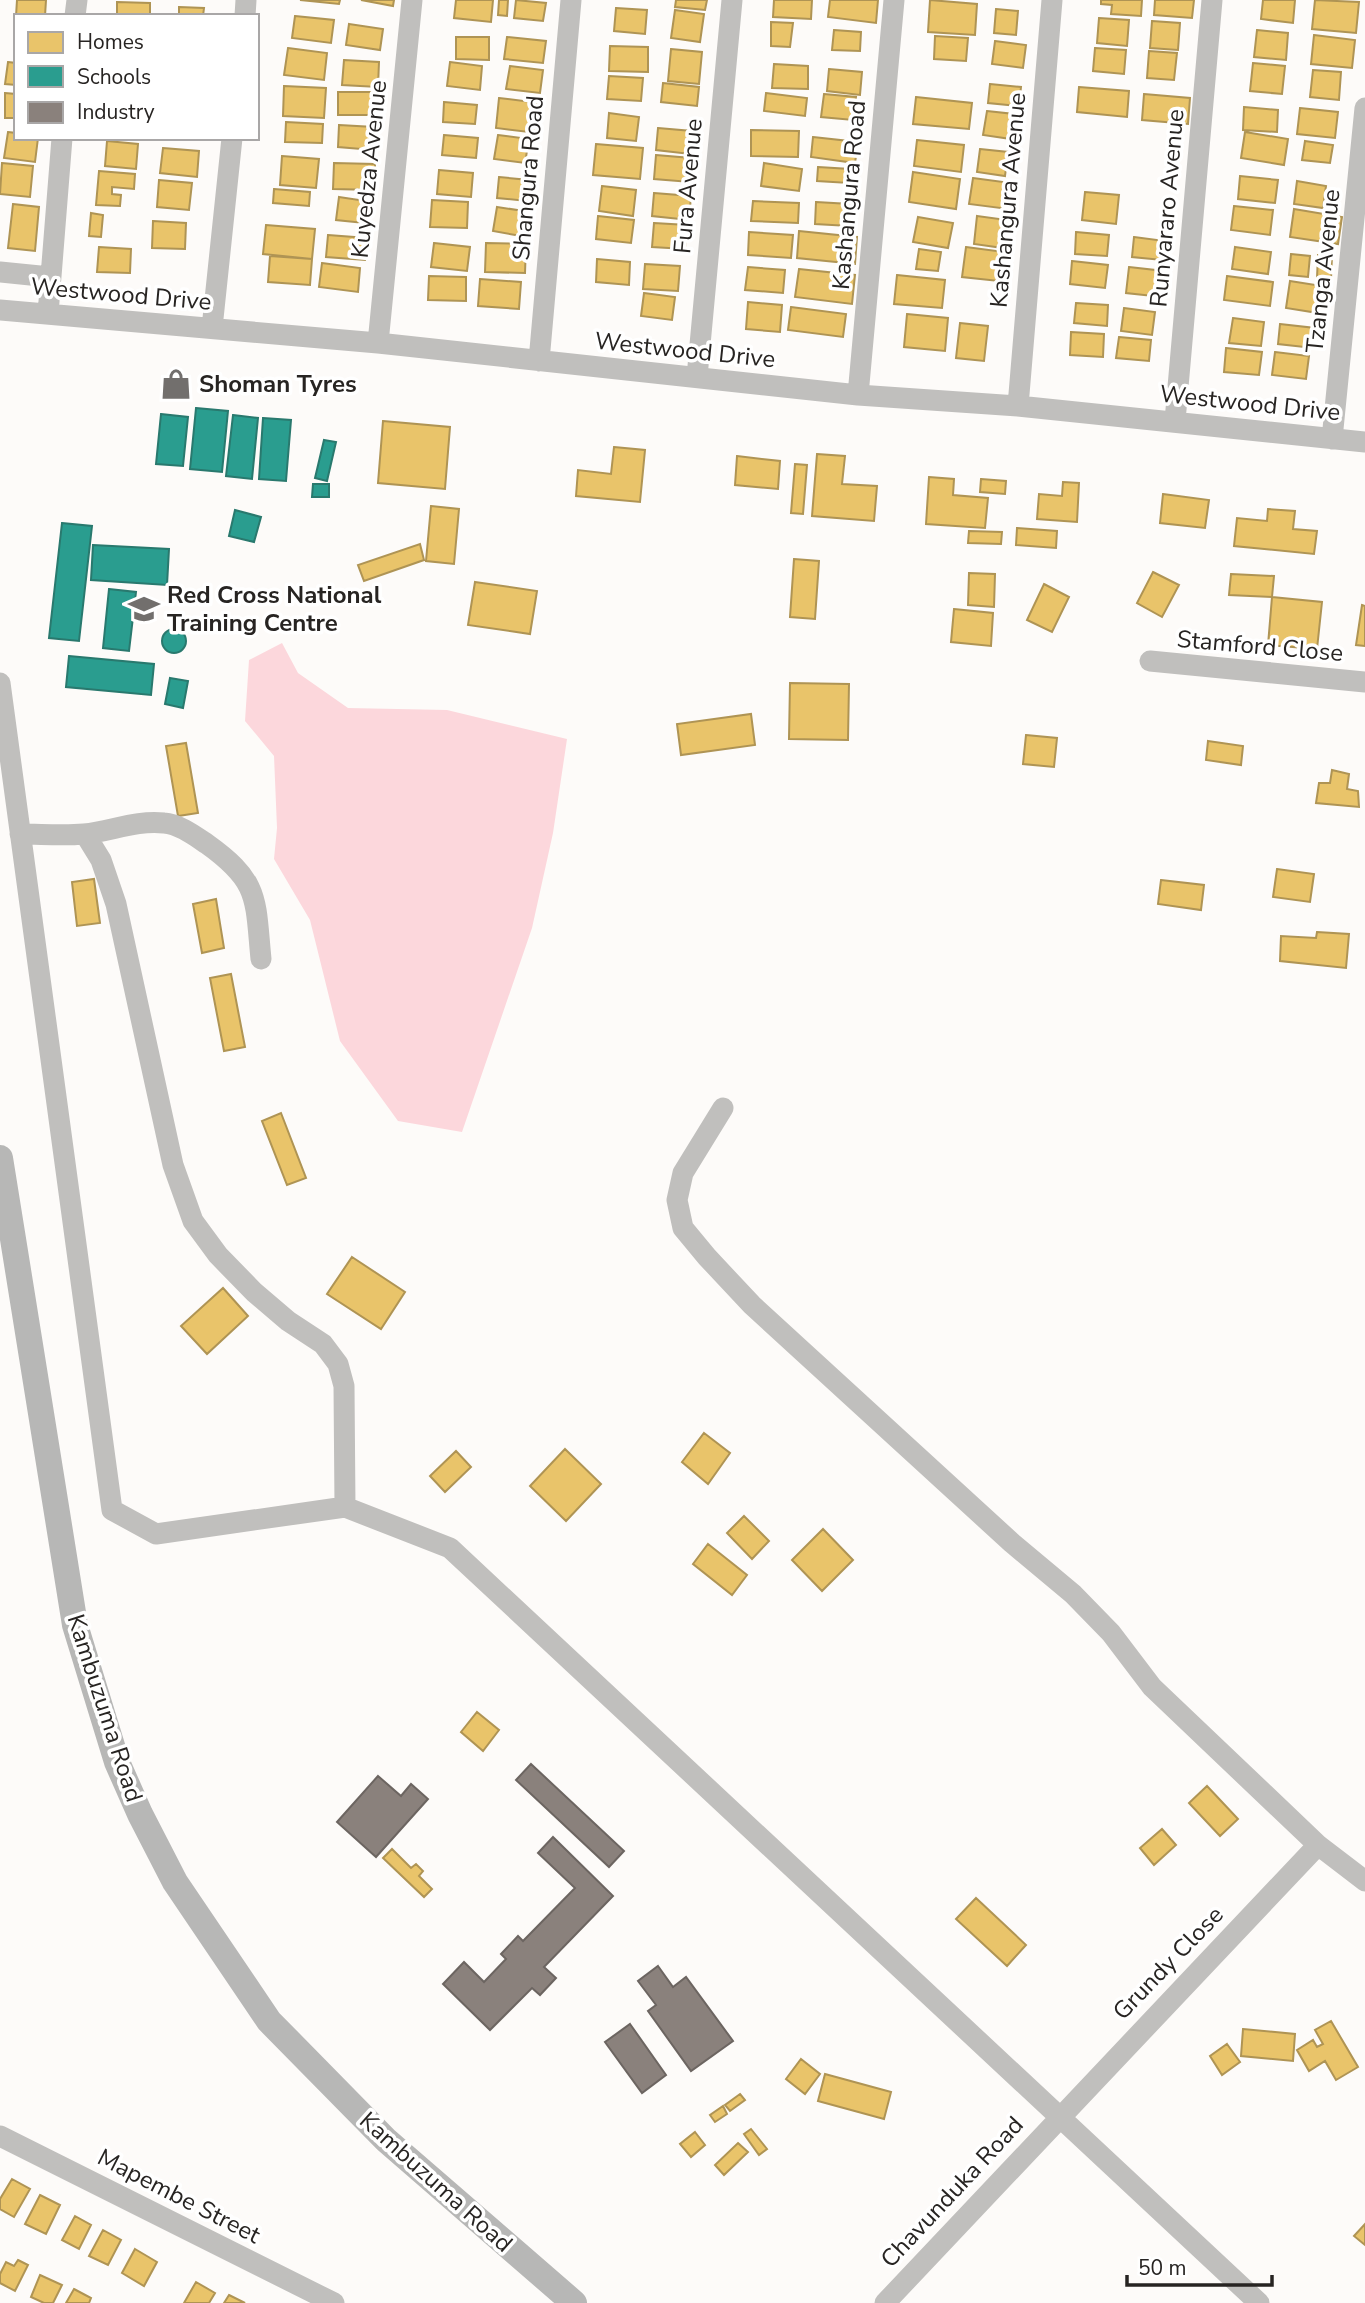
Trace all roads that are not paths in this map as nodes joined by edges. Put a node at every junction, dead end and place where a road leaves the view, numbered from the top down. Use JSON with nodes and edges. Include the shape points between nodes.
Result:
{"nodes":[{"id":1,"x":412,"y":0,"type":"edge"},
{"id":2,"x":571,"y":0,"type":"edge"},
{"id":3,"x":732,"y":0,"type":"edge"},
{"id":4,"x":894,"y":0,"type":"edge"},
{"id":5,"x":1052,"y":0,"type":"edge"},
{"id":6,"x":1212,"y":0,"type":"edge"},
{"id":7,"x":1365,"y":108,"type":"edge"},
{"id":8,"x":62,"y":140,"type":"edge"},
{"id":9,"x":232,"y":140,"type":"edge"},
{"id":10,"x":0,"y":272,"type":"edge"},
{"id":11,"x":50,"y":277,"type":"junction"},
{"id":12,"x":0,"y":310,"type":"edge"},
{"id":13,"x":48,"y":314,"type":"junction"},
{"id":14,"x":212,"y":328,"type":"junction"},
{"id":15,"x":378,"y":343,"type":"junction"},
{"id":16,"x":539,"y":361,"type":"junction"},
{"id":17,"x":697,"y":377,"type":"junction"},
{"id":18,"x":858,"y":395,"type":"junction"},
{"id":19,"x":1018,"y":405,"type":"junction"},
{"id":20,"x":1175,"y":421,"type":"junction"},
{"id":21,"x":1332,"y":439,"type":"junction"},
{"id":22,"x":1365,"y":442,"type":"edge"},
{"id":23,"x":1150,"y":662,"type":"dead end"},
{"id":24,"x":1365,"y":682,"type":"edge"},
{"id":25,"x":0,"y":683,"type":"edge"},
{"id":26,"x":20,"y":834,"type":"junction"},
{"id":27,"x":85,"y":834,"type":"junction"},
{"id":28,"x":261,"y":959,"type":"dead end"},
{"id":29,"x":723,"y":1108,"type":"dead end"},
{"id":30,"x":0,"y":1158,"type":"edge"},
{"id":31,"x":345,"y":1507,"type":"junction"},
{"id":32,"x":1318,"y":1845,"type":"junction"},
{"id":33,"x":1365,"y":1881,"type":"edge"},
{"id":34,"x":1058,"y":2118,"type":"junction"},
{"id":35,"x":0,"y":2136,"type":"edge"},
{"id":36,"x":334,"y":2303,"type":"edge"},
{"id":37,"x":573,"y":2303,"type":"edge"},
{"id":38,"x":885,"y":2303,"type":"edge"},
{"id":39,"x":1259,"y":2303,"type":"edge"}],
"edges":[{"from":1,"to":15,"type":"street","name":"Kuyedza Avenue"},
{"from":2,"to":16,"type":"street","name":"Shangura Road"},
{"from":3,"to":17,"type":"street","name":"Fura Avenue"},
{"from":4,"to":18,"type":"street","name":"Kashangura Road"},
{"from":5,"to":19,"type":"street","name":"Kashangura Avenue"},
{"from":6,"to":20,"type":"street","name":"Runyararo Avenue"},
{"from":7,"to":21,"type":"street","name":"Tzanga Avenue"},
{"from":8,"to":11,"type":"street"},
{"from":9,"to":14,"type":"street"},
{"from":10,"to":11,"type":"street"},
{"from":11,"to":13,"type":"street"},
{"from":12,"to":13,"type":"street","name":"Westwood Drive"},
{"from":13,"to":14,"type":"street","name":"Westwood Drive"},
{"from":14,"to":15,"type":"street","name":"Westwood Drive"},
{"from":15,"to":16,"type":"street","name":"Westwood Drive"},
{"from":16,"to":17,"type":"street","name":"Westwood Drive"},
{"from":17,"to":18,"type":"street","name":"Westwood Drive"},
{"from":18,"to":19,"type":"street","name":"Westwood Drive"},
{"from":19,"to":20,"type":"street","name":"Westwood Drive"},
{"from":20,"to":21,"type":"street","name":"Westwood Drive"},
{"from":21,"to":22,"type":"street","name":"Westwood Drive"},
{"from":23,"to":24,"type":"street","name":"Stamford Close"},
{"from":25,"to":26,"type":"street"},
{"from":26,"to":27,"type":"street"},
{"from":26,"to":31,"type":"street","via":[[112,1510],[156,1534]]},
{"from":27,"to":28,"type":"street","via":[[142,822],[167,822],[228,859],[253,892]]},
{"from":27,"to":31,"type":"street","via":[[101,860],[116,904],[173,1165],[193,1221],[254,1292],[323,1344],[338,1364],[344,1386]]},
{"from":29,"to":32,"type":"street","via":[[683,1173],[677,1200],[683,1228],[706,1257],[752,1305],[1073,1594],[1111,1633],[1152,1687]]},
{"from":30,"to":37,"type":"main road","name":"Kambuzuma Road","via":[[75,1625],[117,1762],[140,1814],[175,1882],[269,2021],[386,2140]]},
{"from":31,"to":34,"type":"street","via":[[450,1548]]},
{"from":32,"to":33,"type":"street"},
{"from":32,"to":34,"type":"street","name":"Grundy Close"},
{"from":34,"to":38,"type":"street","name":"Chavunduka Road"},
{"from":34,"to":39,"type":"street"},
{"from":35,"to":36,"type":"street","name":"Mapembe Street"}]}
